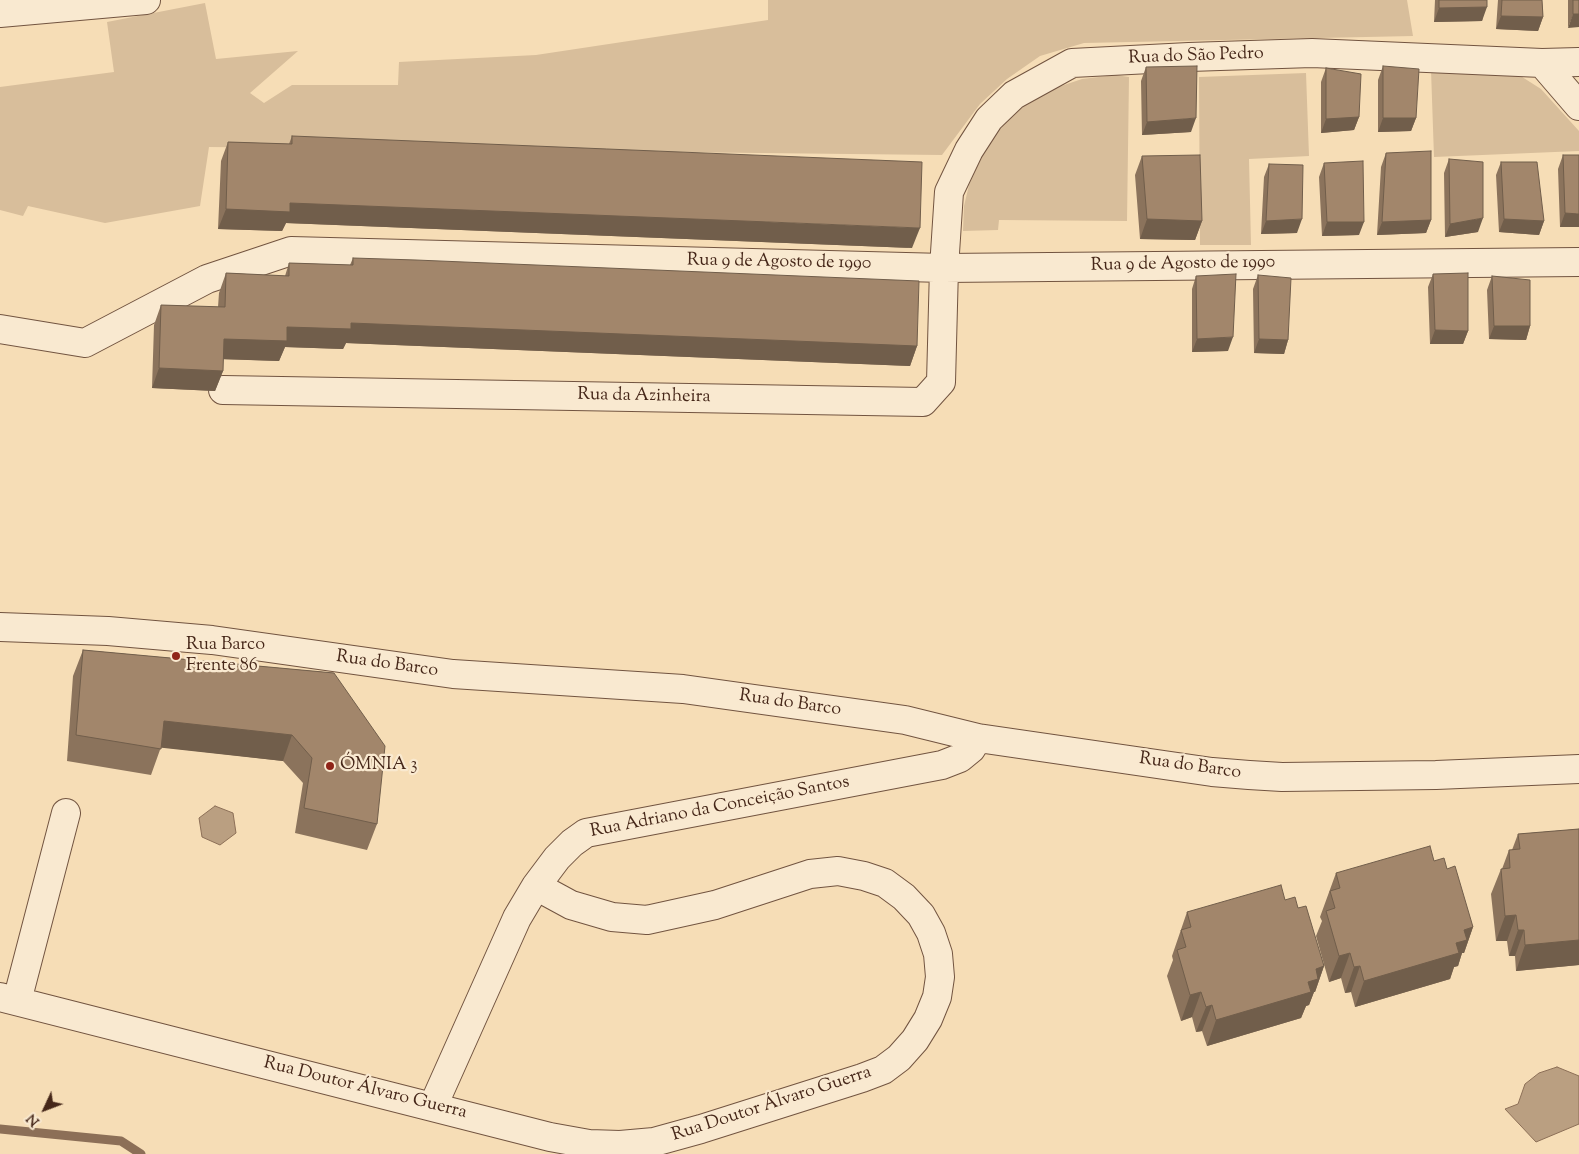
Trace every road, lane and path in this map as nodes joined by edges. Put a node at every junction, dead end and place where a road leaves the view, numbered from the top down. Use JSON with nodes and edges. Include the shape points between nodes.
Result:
{"nodes":[{"id":1,"x":146,"y":0,"type":"edge"},
{"id":2,"x":0,"y":13,"type":"edge"},
{"id":3,"x":1579,"y":62,"type":"edge"},
{"id":4,"x":1542,"y":63,"type":"junction"},
{"id":5,"x":1579,"y":106,"type":"edge"},
{"id":6,"x":1579,"y":262,"type":"edge"},
{"id":7,"x":944,"y":268,"type":"junction"},
{"id":8,"x":0,"y":330,"type":"edge"},
{"id":9,"x":223,"y":390,"type":"edge"},
{"id":10,"x":0,"y":627,"type":"edge"},
{"id":11,"x":978,"y":738,"type":"junction"},
{"id":12,"x":1579,"y":769,"type":"edge"},
{"id":13,"x":66,"y":813,"type":"dead end"},
{"id":14,"x":536,"y":886,"type":"junction"},
{"id":15,"x":8,"y":999,"type":"edge"},
{"id":16,"x":433,"y":1106,"type":"junction"}],
"edges":[{"from":1,"to":2,"type":"street"},
{"from":3,"to":4,"type":"street","name":"Rua do São Pedro"},
{"from":4,"to":5,"type":"street"},
{"from":4,"to":7,"type":"street","name":"Rua do São Pedro","via":[[1312,53],[1072,63],[1014,95],[990,119],[969,150],[949,192]]},
{"from":6,"to":7,"type":"street","name":"Rua 9 de Agosto de 1990"},
{"from":7,"to":8,"type":"street","name":"Rua 9 de Agosto de 1990","via":[[291,251],[207,279],[85,344]]},
{"from":7,"to":9,"type":"street","name":"Rua da Azinheira","via":[[941,382],[923,402]]},
{"from":10,"to":11,"type":"street","name":"Rua do Barco","via":[[202,639],[453,674],[683,689],[905,720]]},
{"from":11,"to":12,"type":"street","name":"Rua do Barco","via":[[1212,772],[1282,777]]},
{"from":11,"to":14,"type":"street","name":"Rua Adriano da Conceição Santos","via":[[960,758],[942,765],[586,833],[557,858]]},
{"from":13,"to":15,"type":"street"},
{"from":14,"to":16,"type":"street","name":"Rua Adriano da Conceição Santos","via":[[517,918]]},
{"from":14,"to":16,"type":"street","name":"Rua Doutor Álvaro Guerra","via":[[571,905],[612,917],[646,920],[715,905],[810,874],[838,871],[864,876],[885,884],[904,897],[921,915],[938,954],[940,977],[937,996],[915,1040],[883,1070],[654,1142],[589,1144]]},
{"from":15,"to":16,"type":"street","name":"Rua Doutor Álvaro Guerra"}]}
